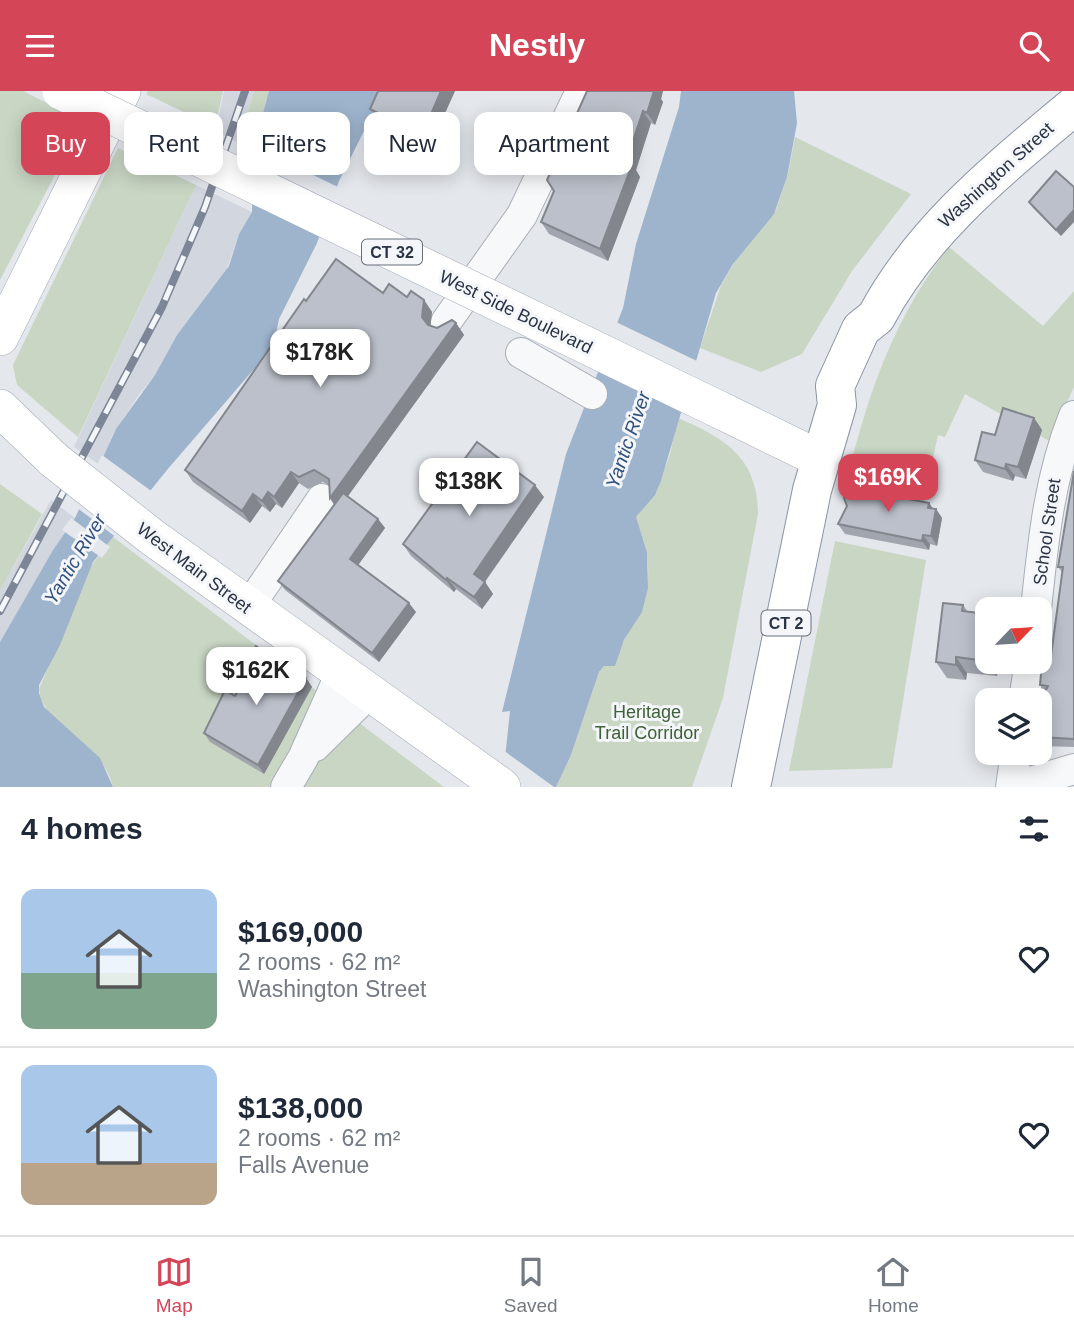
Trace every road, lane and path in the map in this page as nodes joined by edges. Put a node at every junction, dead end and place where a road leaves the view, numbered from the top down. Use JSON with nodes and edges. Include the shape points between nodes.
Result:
{"nodes":[{"id":1,"x":61,"y":91,"type":"edge"},
{"id":2,"x":122,"y":91,"type":"edge"},
{"id":3,"x":581,"y":91,"type":"edge"},
{"id":4,"x":1074,"y":106,"type":"edge"},
{"id":5,"x":446,"y":322,"type":"edge"},
{"id":6,"x":0,"y":337,"type":"edge"},
{"id":7,"x":521,"y":353,"type":"dead end"},
{"id":8,"x":592,"y":394,"type":"dead end"},
{"id":9,"x":0,"y":408,"type":"edge"},
{"id":10,"x":1074,"y":417,"type":"edge"},
{"id":11,"x":820,"y":459,"type":"junction"},
{"id":12,"x":322,"y":499,"type":"dead end"},
{"id":13,"x":1038,"y":597,"type":"edge"},
{"id":14,"x":248,"y":608,"type":"junction"},
{"id":15,"x":355,"y":682,"type":"junction"},
{"id":16,"x":1015,"y":765,"type":"edge"},
{"id":17,"x":1074,"y":769,"type":"edge"},
{"id":18,"x":286,"y":787,"type":"edge"},
{"id":19,"x":502,"y":787,"type":"edge"},
{"id":20,"x":751,"y":787,"type":"edge"},
{"id":21,"x":1013,"y":787,"type":"edge"}],
"edges":[{"from":1,"to":11,"type":"main road","name":"West Side Boulevard","number":"CT 32","bridge":true},
{"from":2,"to":6,"type":"main road"},
{"from":3,"to":5,"type":"street","via":[[522,215]]},
{"from":4,"to":11,"type":"highway","name":"Washington Street","number":"CT 2","via":[[932,233],[876,317],[861,329],[837,379],[837,405]]},
{"from":7,"to":8,"type":"street"},
{"from":9,"to":14,"type":"main road","name":"West Main Street","bridge":true,"via":[[54,460]]},
{"from":10,"to":13,"type":"street","name":"School Street","via":[[1049,503]]},
{"from":11,"to":20,"type":"highway","name":"Washington Street","number":"CT 2"},
{"from":12,"to":14,"type":"street"},
{"from":14,"to":15,"type":"main road","name":"West Main Street"},
{"from":15,"to":18,"type":"street"},
{"from":15,"to":19,"type":"main road","name":"West Main Street"},
{"from":16,"to":21,"type":"street"},
{"from":17,"to":21,"type":"street"}]}
